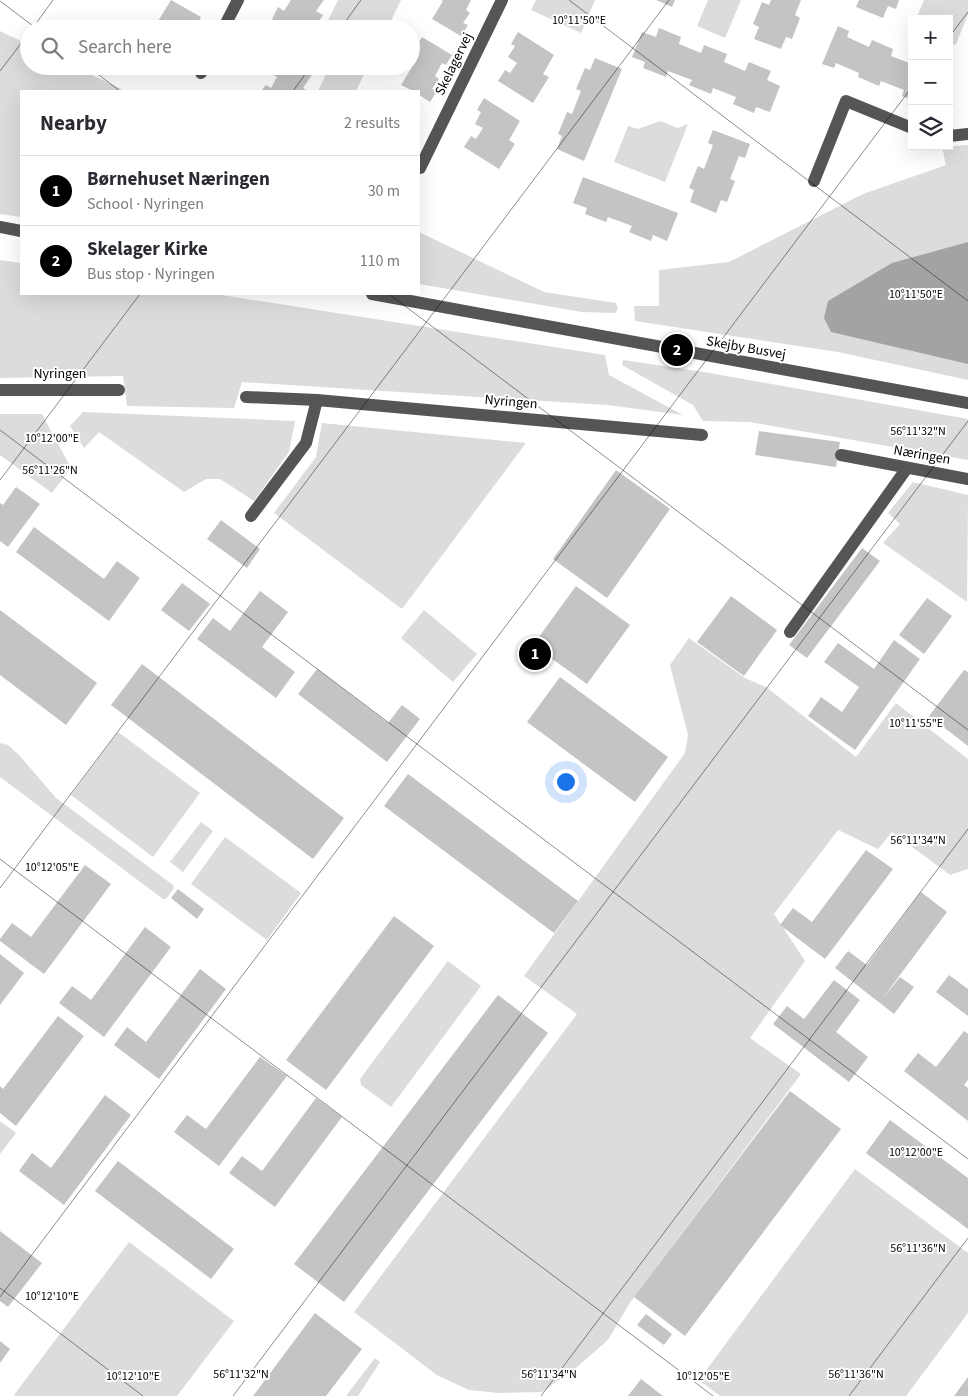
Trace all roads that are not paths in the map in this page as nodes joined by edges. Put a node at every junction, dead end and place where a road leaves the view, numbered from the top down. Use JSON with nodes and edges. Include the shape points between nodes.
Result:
{"nodes":[{"id":1,"x":238,"y":0,"type":"edge"},
{"id":2,"x":502,"y":0,"type":"edge"},
{"id":3,"x":228,"y":20,"type":"edge"},
{"id":4,"x":908,"y":126,"type":"edge"},
{"id":5,"x":968,"y":134,"type":"edge"},
{"id":6,"x":953,"y":136,"type":"edge"},
{"id":7,"x":420,"y":168,"type":"dead end"},
{"id":8,"x":814,"y":181,"type":"dead end"},
{"id":9,"x":0,"y":227,"type":"edge"},
{"id":10,"x":20,"y":231,"type":"edge"},
{"id":11,"x":377,"y":295,"type":"edge"},
{"id":12,"x":0,"y":390,"type":"edge"},
{"id":13,"x":119,"y":390,"type":"dead end"},
{"id":14,"x":246,"y":396,"type":"dead end"},
{"id":15,"x":317,"y":400,"type":"junction"},
{"id":16,"x":968,"y":403,"type":"edge"},
{"id":17,"x":702,"y":435,"type":"dead end"},
{"id":18,"x":841,"y":455,"type":"dead end"},
{"id":19,"x":907,"y":468,"type":"junction"},
{"id":20,"x":968,"y":479,"type":"edge"},
{"id":21,"x":251,"y":516,"type":"dead end"},
{"id":22,"x":790,"y":632,"type":"dead end"}],
"edges":[{"from":1,"to":3,"type":"street"},
{"from":2,"to":7,"type":"street","name":"Skelagervej"},
{"from":4,"to":8,"type":"street","via":[[846,101]]},
{"from":5,"to":6,"type":"street"},
{"from":9,"to":10,"type":"street"},
{"from":11,"to":16,"type":"street","name":"Skejby Busvej"},
{"from":12,"to":13,"type":"street","name":"Nyringen"},
{"from":14,"to":15,"type":"street","name":"Nyringen"},
{"from":15,"to":17,"type":"street","name":"Nyringen"},
{"from":15,"to":21,"type":"street","via":[[306,443]]},
{"from":18,"to":19,"type":"street","name":"Næringen"},
{"from":19,"to":20,"type":"street","name":"Næringen"},
{"from":19,"to":22,"type":"street"}]}
